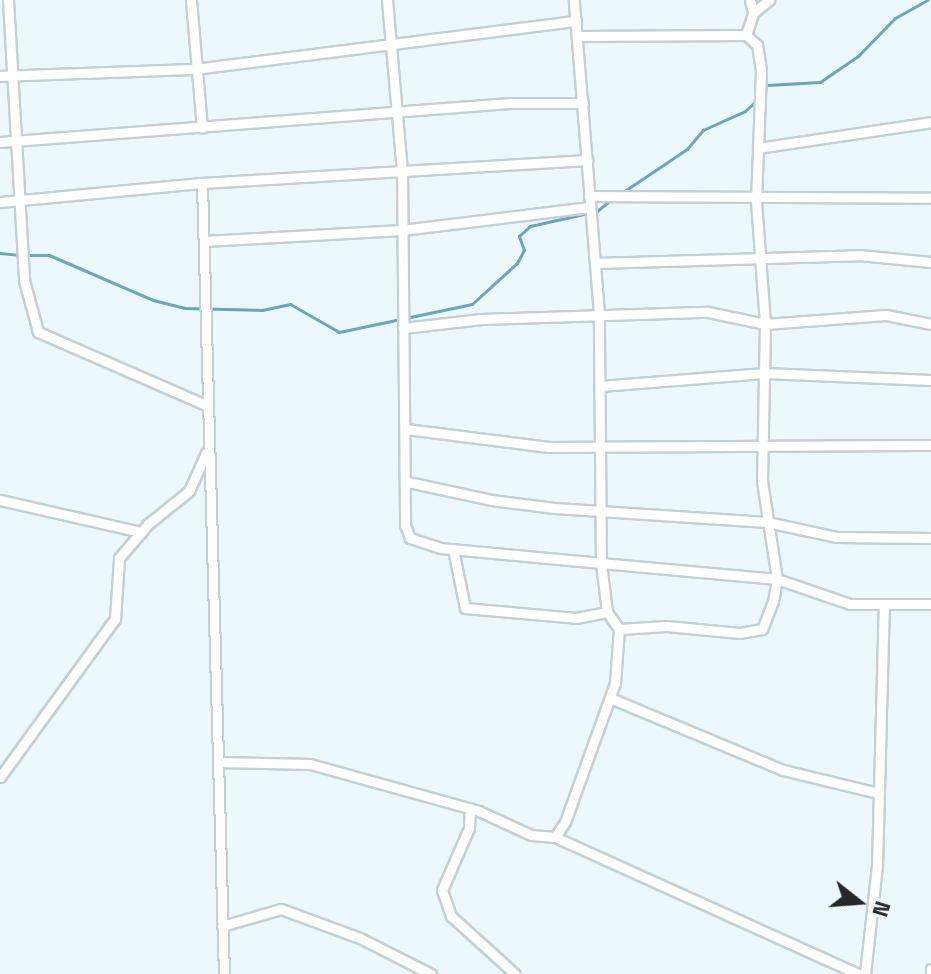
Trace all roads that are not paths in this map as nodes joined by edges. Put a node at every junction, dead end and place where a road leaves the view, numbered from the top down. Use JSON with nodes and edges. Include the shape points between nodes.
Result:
{"nodes":[{"id":1,"x":10,"y":0,"type":"edge"},
{"id":2,"x":191,"y":0,"type":"edge"},
{"id":3,"x":387,"y":0,"type":"edge"},
{"id":4,"x":574,"y":0,"type":"edge"},
{"id":5,"x":750,"y":0,"type":"edge"},
{"id":6,"x":769,"y":0,"type":"edge"},
{"id":7,"x":753,"y":13,"type":"junction"},
{"id":8,"x":3,"y":20,"type":"edge"},
{"id":9,"x":576,"y":21,"type":"junction"},
{"id":10,"x":746,"y":35,"type":"junction"},
{"id":11,"x":577,"y":36,"type":"junction"},
{"id":12,"x":391,"y":42,"type":"junction"},
{"id":13,"x":195,"y":69,"type":"junction"},
{"id":14,"x":5,"y":75,"type":"edge"},
{"id":15,"x":583,"y":103,"type":"junction"},
{"id":16,"x":399,"y":110,"type":"junction"},
{"id":17,"x":931,"y":122,"type":"edge"},
{"id":18,"x":202,"y":128,"type":"junction"},
{"id":19,"x":14,"y":140,"type":"junction"},
{"id":20,"x":0,"y":142,"type":"edge"},
{"id":21,"x":758,"y":148,"type":"junction"},
{"id":22,"x":587,"y":160,"type":"junction"},
{"id":23,"x":402,"y":170,"type":"junction"},
{"id":24,"x":202,"y":183,"type":"junction"},
{"id":25,"x":931,"y":198,"type":"edge"},
{"id":26,"x":18,"y":199,"type":"junction"},
{"id":27,"x":756,"y":201,"type":"junction"},
{"id":28,"x":0,"y":202,"type":"edge"},
{"id":29,"x":590,"y":202,"type":"junction"},
{"id":30,"x":402,"y":230,"type":"junction"},
{"id":31,"x":204,"y":241,"type":"junction"},
{"id":32,"x":761,"y":258,"type":"junction"},
{"id":33,"x":931,"y":262,"type":"edge"},
{"id":34,"x":595,"y":263,"type":"junction"},
{"id":35,"x":599,"y":314,"type":"junction"},
{"id":36,"x":765,"y":324,"type":"junction"},
{"id":37,"x":931,"y":324,"type":"edge"},
{"id":38,"x":403,"y":328,"type":"junction"},
{"id":39,"x":764,"y":373,"type":"junction"},
{"id":40,"x":931,"y":380,"type":"edge"},
{"id":41,"x":600,"y":386,"type":"junction"},
{"id":42,"x":208,"y":406,"type":"junction"},
{"id":43,"x":406,"y":429,"type":"junction"},
{"id":44,"x":209,"y":442,"type":"junction"},
{"id":45,"x":601,"y":445,"type":"junction"},
{"id":46,"x":931,"y":445,"type":"edge"},
{"id":47,"x":762,"y":447,"type":"junction"},
{"id":48,"x":408,"y":482,"type":"junction"},
{"id":49,"x":0,"y":500,"type":"edge"},
{"id":50,"x":602,"y":508,"type":"junction"},
{"id":51,"x":767,"y":522,"type":"junction"},
{"id":52,"x":141,"y":532,"type":"junction"},
{"id":53,"x":931,"y":538,"type":"edge"},
{"id":54,"x":453,"y":549,"type":"junction"},
{"id":55,"x":601,"y":563,"type":"junction"},
{"id":56,"x":777,"y":579,"type":"junction"},
{"id":57,"x":884,"y":604,"type":"junction"},
{"id":58,"x":931,"y":604,"type":"edge"},
{"id":59,"x":607,"y":612,"type":"junction"},
{"id":60,"x":619,"y":629,"type":"junction"},
{"id":61,"x":610,"y":698,"type":"junction"},
{"id":62,"x":218,"y":762,"type":"junction"},
{"id":63,"x":0,"y":777,"type":"edge"},
{"id":64,"x":878,"y":793,"type":"junction"},
{"id":65,"x":470,"y":808,"type":"junction"},
{"id":66,"x":555,"y":837,"type":"junction"},
{"id":67,"x":222,"y":926,"type":"junction"},
{"id":68,"x":224,"y":974,"type":"edge"},
{"id":69,"x":431,"y":974,"type":"edge"},
{"id":70,"x":515,"y":974,"type":"edge"},
{"id":71,"x":862,"y":974,"type":"edge"}],
"edges":[{"from":1,"to":8,"type":"street"},
{"from":2,"to":13,"type":"street"},
{"from":3,"to":12,"type":"street"},
{"from":4,"to":9,"type":"street"},
{"from":5,"to":7,"type":"street"},
{"from":6,"to":7,"type":"street"},
{"from":7,"to":10,"type":"street"},
{"from":8,"to":14,"type":"street"},
{"from":9,"to":11,"type":"street"},
{"from":9,"to":12,"type":"street"},
{"from":10,"to":11,"type":"street"},
{"from":10,"to":21,"type":"street","via":[[757,45],[761,71]]},
{"from":11,"to":15,"type":"street"},
{"from":12,"to":13,"type":"street"},
{"from":12,"to":16,"type":"street"},
{"from":13,"to":14,"type":"street"},
{"from":13,"to":18,"type":"street"},
{"from":14,"to":19,"type":"street"},
{"from":15,"to":16,"type":"street"},
{"from":15,"to":22,"type":"street"},
{"from":16,"to":18,"type":"street"},
{"from":16,"to":23,"type":"street"},
{"from":17,"to":21,"type":"street"},
{"from":18,"to":19,"type":"street"},
{"from":19,"to":20,"type":"street"},
{"from":19,"to":26,"type":"street"},
{"from":21,"to":27,"type":"street"},
{"from":22,"to":23,"type":"street"},
{"from":22,"to":29,"type":"street"},
{"from":23,"to":24,"type":"street"},
{"from":23,"to":30,"type":"street"},
{"from":24,"to":26,"type":"street"},
{"from":24,"to":31,"type":"street"},
{"from":25,"to":27,"type":"street"},
{"from":26,"to":28,"type":"street"},
{"from":26,"to":42,"type":"street","via":[[24,280],[38,332]]},
{"from":27,"to":29,"type":"street"},
{"from":27,"to":32,"type":"street"},
{"from":29,"to":30,"type":"street"},
{"from":29,"to":34,"type":"street"},
{"from":30,"to":31,"type":"street"},
{"from":30,"to":38,"type":"street"},
{"from":31,"to":42,"type":"street"},
{"from":32,"to":33,"type":"street","via":[[859,255]]},
{"from":32,"to":34,"type":"street"},
{"from":32,"to":36,"type":"street"},
{"from":34,"to":35,"type":"street"},
{"from":35,"to":36,"type":"street","via":[[708,312]]},
{"from":35,"to":38,"type":"street"},
{"from":35,"to":41,"type":"street"},
{"from":36,"to":37,"type":"street","via":[[886,315]]},
{"from":36,"to":39,"type":"street"},
{"from":38,"to":43,"type":"street"},
{"from":39,"to":40,"type":"street"},
{"from":39,"to":41,"type":"street"},
{"from":39,"to":47,"type":"street"},
{"from":41,"to":45,"type":"street"},
{"from":42,"to":44,"type":"street"},
{"from":43,"to":45,"type":"street","via":[[549,447]]},
{"from":43,"to":48,"type":"street"},
{"from":44,"to":52,"type":"street","via":[[201,473],[189,491]]},
{"from":44,"to":62,"type":"street"},
{"from":45,"to":47,"type":"street"},
{"from":45,"to":50,"type":"street"},
{"from":46,"to":47,"type":"street"},
{"from":47,"to":51,"type":"street"},
{"from":48,"to":50,"type":"street","via":[[491,500]]},
{"from":48,"to":54,"type":"street","via":[[405,525],[410,538]]},
{"from":49,"to":52,"type":"street"},
{"from":50,"to":51,"type":"street"},
{"from":50,"to":55,"type":"street"},
{"from":51,"to":53,"type":"street","via":[[837,537]]},
{"from":51,"to":56,"type":"street"},
{"from":52,"to":63,"type":"street","via":[[119,558],[115,619]]},
{"from":54,"to":55,"type":"street"},
{"from":54,"to":59,"type":"street","via":[[465,608],[576,618]]},
{"from":55,"to":56,"type":"street"},
{"from":55,"to":59,"type":"street"},
{"from":56,"to":57,"type":"street","via":[[850,604]]},
{"from":56,"to":60,"type":"street","via":[[762,629]]},
{"from":57,"to":58,"type":"street"},
{"from":57,"to":64,"type":"street"},
{"from":59,"to":60,"type":"street"},
{"from":60,"to":61,"type":"street"},
{"from":61,"to":64,"type":"street","via":[[783,770]]},
{"from":61,"to":66,"type":"street"},
{"from":62,"to":65,"type":"street","via":[[310,764]]},
{"from":62,"to":67,"type":"street"},
{"from":64,"to":71,"type":"street"},
{"from":65,"to":66,"type":"street","via":[[531,835]]},
{"from":65,"to":70,"type":"street","via":[[469,828],[442,890],[451,916]]},
{"from":66,"to":71,"type":"street"},
{"from":67,"to":68,"type":"street"},
{"from":67,"to":69,"type":"street","via":[[281,909],[360,938]]}]}
